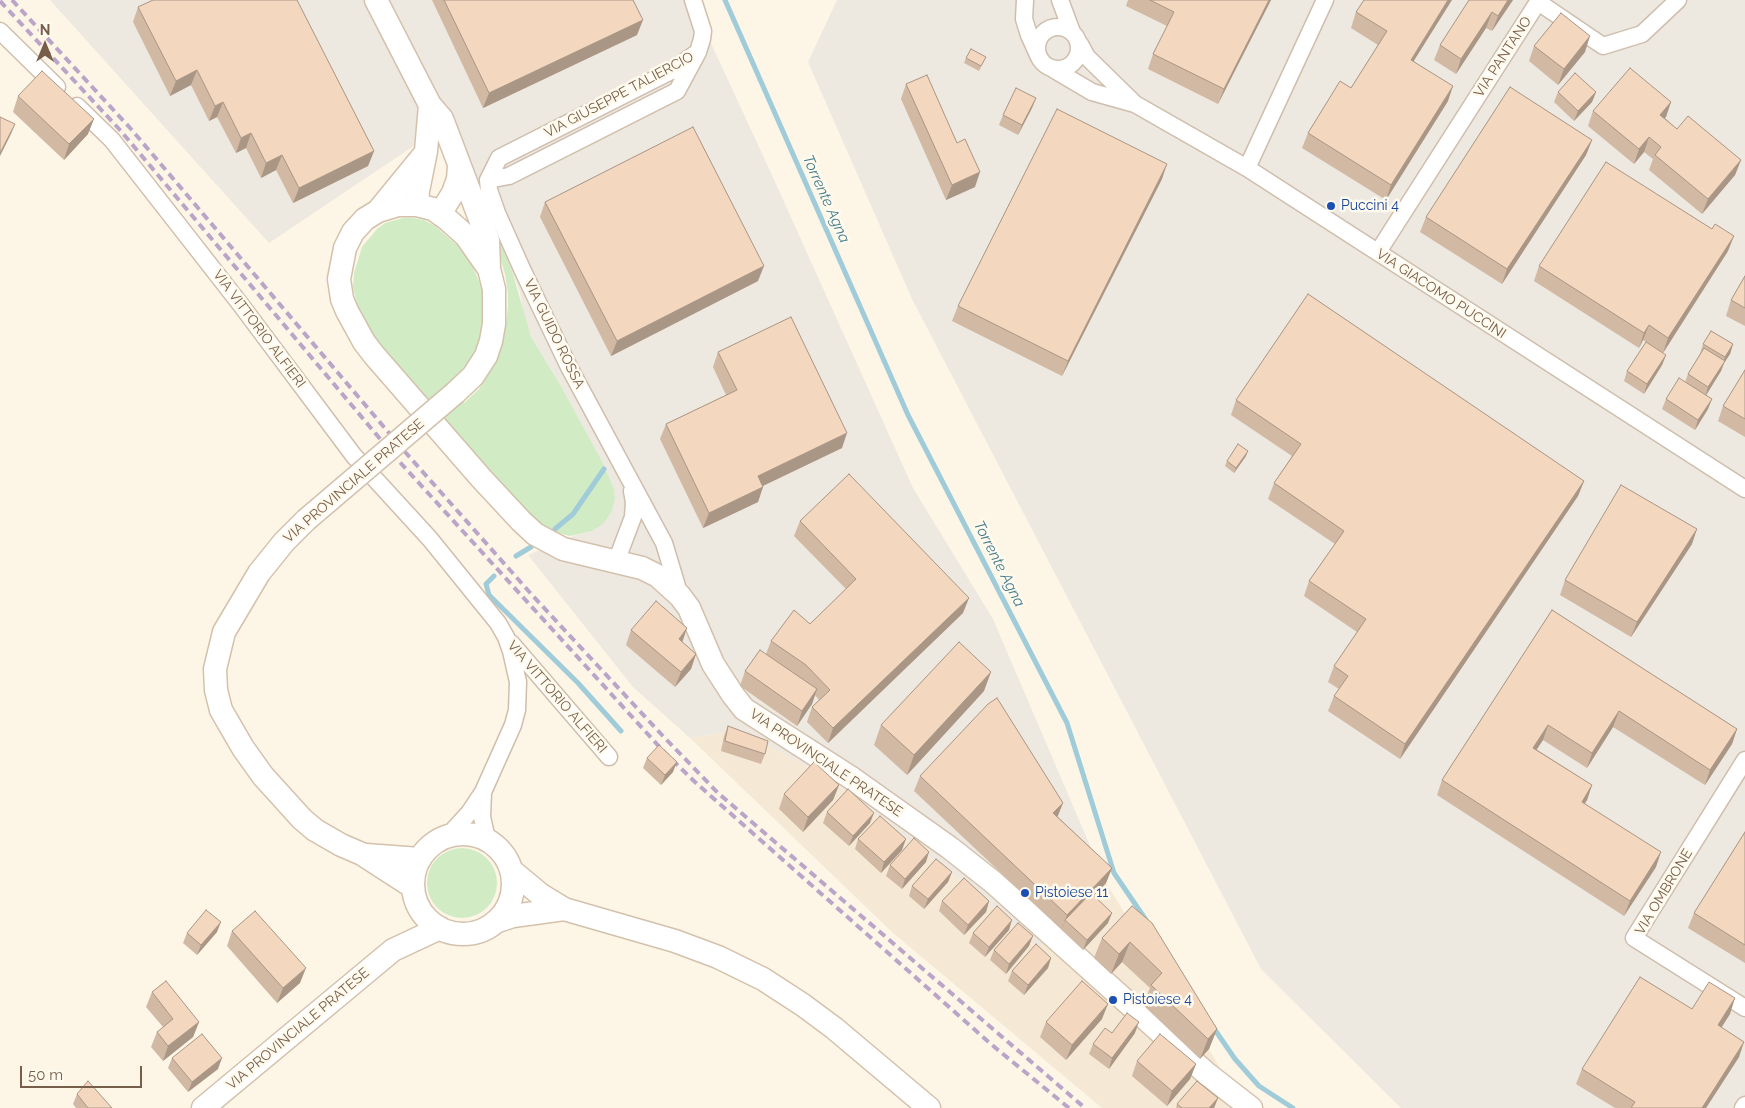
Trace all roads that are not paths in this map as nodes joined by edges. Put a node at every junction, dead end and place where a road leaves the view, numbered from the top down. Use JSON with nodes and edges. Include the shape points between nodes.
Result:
{"nodes":[{"id":1,"x":376,"y":0,"type":"edge"},
{"id":2,"x":693,"y":0,"type":"edge"},
{"id":3,"x":1025,"y":0,"type":"edge"},
{"id":4,"x":1060,"y":0,"type":"edge"},
{"id":5,"x":1325,"y":0,"type":"edge"},
{"id":6,"x":1678,"y":0,"type":"edge"},
{"id":7,"x":1536,"y":1,"type":"edge"},
{"id":8,"x":0,"y":31,"type":"edge"},
{"id":9,"x":1076,"y":38,"type":"junction"},
{"id":10,"x":1038,"y":55,"type":"junction"},
{"id":11,"x":1053,"y":69,"type":"junction"},
{"id":12,"x":1134,"y":104,"type":"junction"},
{"id":13,"x":430,"y":105,"type":"junction"},
{"id":14,"x":426,"y":151,"type":"junction"},
{"id":15,"x":459,"y":167,"type":"junction"},
{"id":16,"x":1247,"y":168,"type":"junction"},
{"id":17,"x":488,"y":180,"type":"joint"},
{"id":18,"x":417,"y":205,"type":"junction"},
{"id":19,"x":378,"y":210,"type":"junction"},
{"id":20,"x":440,"y":214,"type":"junction"},
{"id":21,"x":1378,"y":252,"type":"junction"},
{"id":22,"x":489,"y":270,"type":"junction"},
{"id":23,"x":631,"y":484,"type":"junction"},
{"id":24,"x":1745,"y":489,"type":"edge"},
{"id":25,"x":616,"y":562,"type":"junction"},
{"id":26,"x":680,"y":596,"type":"junction"},
{"id":27,"x":506,"y":637,"type":"junction"},
{"id":28,"x":609,"y":757,"type":"dead end"},
{"id":29,"x":1745,"y":760,"type":"edge"},
{"id":30,"x":483,"y":792,"type":"junction"},
{"id":31,"x":448,"y":836,"type":"junction"},
{"id":32,"x":486,"y":840,"type":"junction"},
{"id":33,"x":362,"y":854,"type":"junction"},
{"id":34,"x":420,"y":859,"type":"junction"},
{"id":35,"x":511,"y":870,"type":"junction"},
{"id":36,"x":413,"y":887,"type":"junction"},
{"id":37,"x":564,"y":908,"type":"junction"},
{"id":38,"x":420,"y":909,"type":"junction"},
{"id":39,"x":495,"y":922,"type":"junction"},
{"id":40,"x":440,"y":928,"type":"junction"},
{"id":41,"x":393,"y":950,"type":"junction"},
{"id":42,"x":1745,"y":1008,"type":"edge"},
{"id":43,"x":204,"y":1108,"type":"edge"},
{"id":44,"x":929,"y":1108,"type":"edge"},
{"id":45,"x":1251,"y":1108,"type":"edge"}],
"edges":[{"from":1,"to":13,"type":"main road"},
{"from":2,"to":17,"type":"street","name":"VIA GIUSEPPE TALIERCIO","via":[[703,31],[698,52],[671,71],[499,158]]},
{"from":3,"to":10,"type":"street","via":[[1024,18]]},
{"from":4,"to":9,"type":"street","name":"VIA GIACOMO PUCCINI"},
{"from":5,"to":16,"type":"street"},
{"from":6,"to":7,"type":"street","name":"VIA PANTANO","via":[[1642,34],[1603,46]]},
{"from":7,"to":21,"type":"street","name":"VIA PANTANO"},
{"from":8,"to":27,"type":"street","name":"VIA VITTORIO ALFIERI","via":[[112,140],[354,456],[430,539]]},
{"from":9,"to":10,"type":"street","via":[[1066,28],[1046,30],[1038,42]]},
{"from":9,"to":11,"type":"street","via":[[1078,58],[1060,70]]},
{"from":9,"to":12,"type":"street","name":"VIA GIACOMO PUCCINI","via":[[1087,57]]},
{"from":10,"to":11,"type":"street"},
{"from":11,"to":12,"type":"street","name":"VIA GIACOMO PUCCINI","via":[[1092,92]]},
{"from":12,"to":16,"type":"street","name":"VIA GIACOMO PUCCINI"},
{"from":13,"to":14,"type":"main road"},
{"from":13,"to":15,"type":"main road","via":[[442,119]]},
{"from":14,"to":18,"type":"main road"},
{"from":14,"to":19,"type":"main road"},
{"from":15,"to":20,"type":"main road","via":[[453,193]]},
{"from":15,"to":22,"type":"main road","via":[[488,240]]},
{"from":16,"to":21,"type":"street","name":"VIA GIACOMO PUCCINI"},
{"from":17,"to":23,"type":"street","name":"VIA GUIDO ROSSA","via":[[489,190],[522,269]]},
{"from":18,"to":19,"type":"main road","name":"VIA PROVINCIALE PRATESE"},
{"from":18,"to":20,"type":"main road","name":"VIA PROVINCIALE PRATESE"},
{"from":19,"to":25,"type":"main road","name":"VIA PROVINCIALE PRATESE","via":[[353,232],[340,269],[342,300],[364,342],[521,522],[535,534],[564,549]]},
{"from":20,"to":22,"type":"main road","name":"VIA PROVINCIALE PRATESE","via":[[466,236]]},
{"from":21,"to":24,"type":"street","name":"VIA GIACOMO PUCCINI"},
{"from":22,"to":33,"type":"main road","name":"VIA PROVINCIALE PRATESE","bridge":true,"via":[[494,289],[494,324],[486,356],[455,393],[284,542],[259,573],[224,632],[215,669],[221,710],[263,776],[315,830]]},
{"from":23,"to":25,"type":"street","name":"VIA GUIDO ROSSA","via":[[633,517]]},
{"from":23,"to":26,"type":"street","name":"VIA GUIDO ROSSA","via":[[664,543]]},
{"from":25,"to":26,"type":"main road","name":"VIA PROVINCIALE PRATESE","via":[[642,568],[658,576]]},
{"from":26,"to":45,"type":"main road","name":"VIA PROVINCIALE PRATESE","via":[[689,608],[713,664],[744,709],[850,777],[950,848],[993,882],[1206,1073]]},
{"from":27,"to":28,"type":"street","name":"VIA VITTORIO ALFIERI"},
{"from":27,"to":30,"type":"street","name":"VIA VITTORIO ALFIERI","via":[[518,682],[517,710]]},
{"from":29,"to":42,"type":"street","name":"VIA OMBRONE","via":[[1634,938]]},
{"from":30,"to":31,"type":"street","name":"VIA VITTORIO ALFIERI"},
{"from":30,"to":32,"type":"street","name":"VIA VITTORIO ALFIERI","via":[[482,817]]},
{"from":31,"to":32,"type":"main road","via":[[474,835]]},
{"from":31,"to":34,"type":"main road","via":[[427,849]]},
{"from":32,"to":35,"type":"main road","via":[[502,853]]},
{"from":33,"to":34,"type":"main road","name":"VIA PROVINCIALE PRATESE"},
{"from":33,"to":36,"type":"main road","name":"VIA PROVINCIALE PRATESE"},
{"from":34,"to":36,"type":"main road"},
{"from":35,"to":37,"type":"main road","via":[[541,895]]},
{"from":35,"to":39,"type":"main road","via":[[511,899]]},
{"from":36,"to":38,"type":"main road"},
{"from":37,"to":39,"type":"main road"},
{"from":37,"to":44,"type":"main road","via":[[675,941],[763,979],[834,1028]]},
{"from":38,"to":40,"type":"main road"},
{"from":38,"to":41,"type":"main road","name":"VIA PROVINCIALE PRATESE"},
{"from":39,"to":40,"type":"main road","via":[[469,933]]},
{"from":40,"to":41,"type":"main road","name":"VIA PROVINCIALE PRATESE"},
{"from":41,"to":43,"type":"main road","name":"VIA PROVINCIALE PRATESE"}]}
